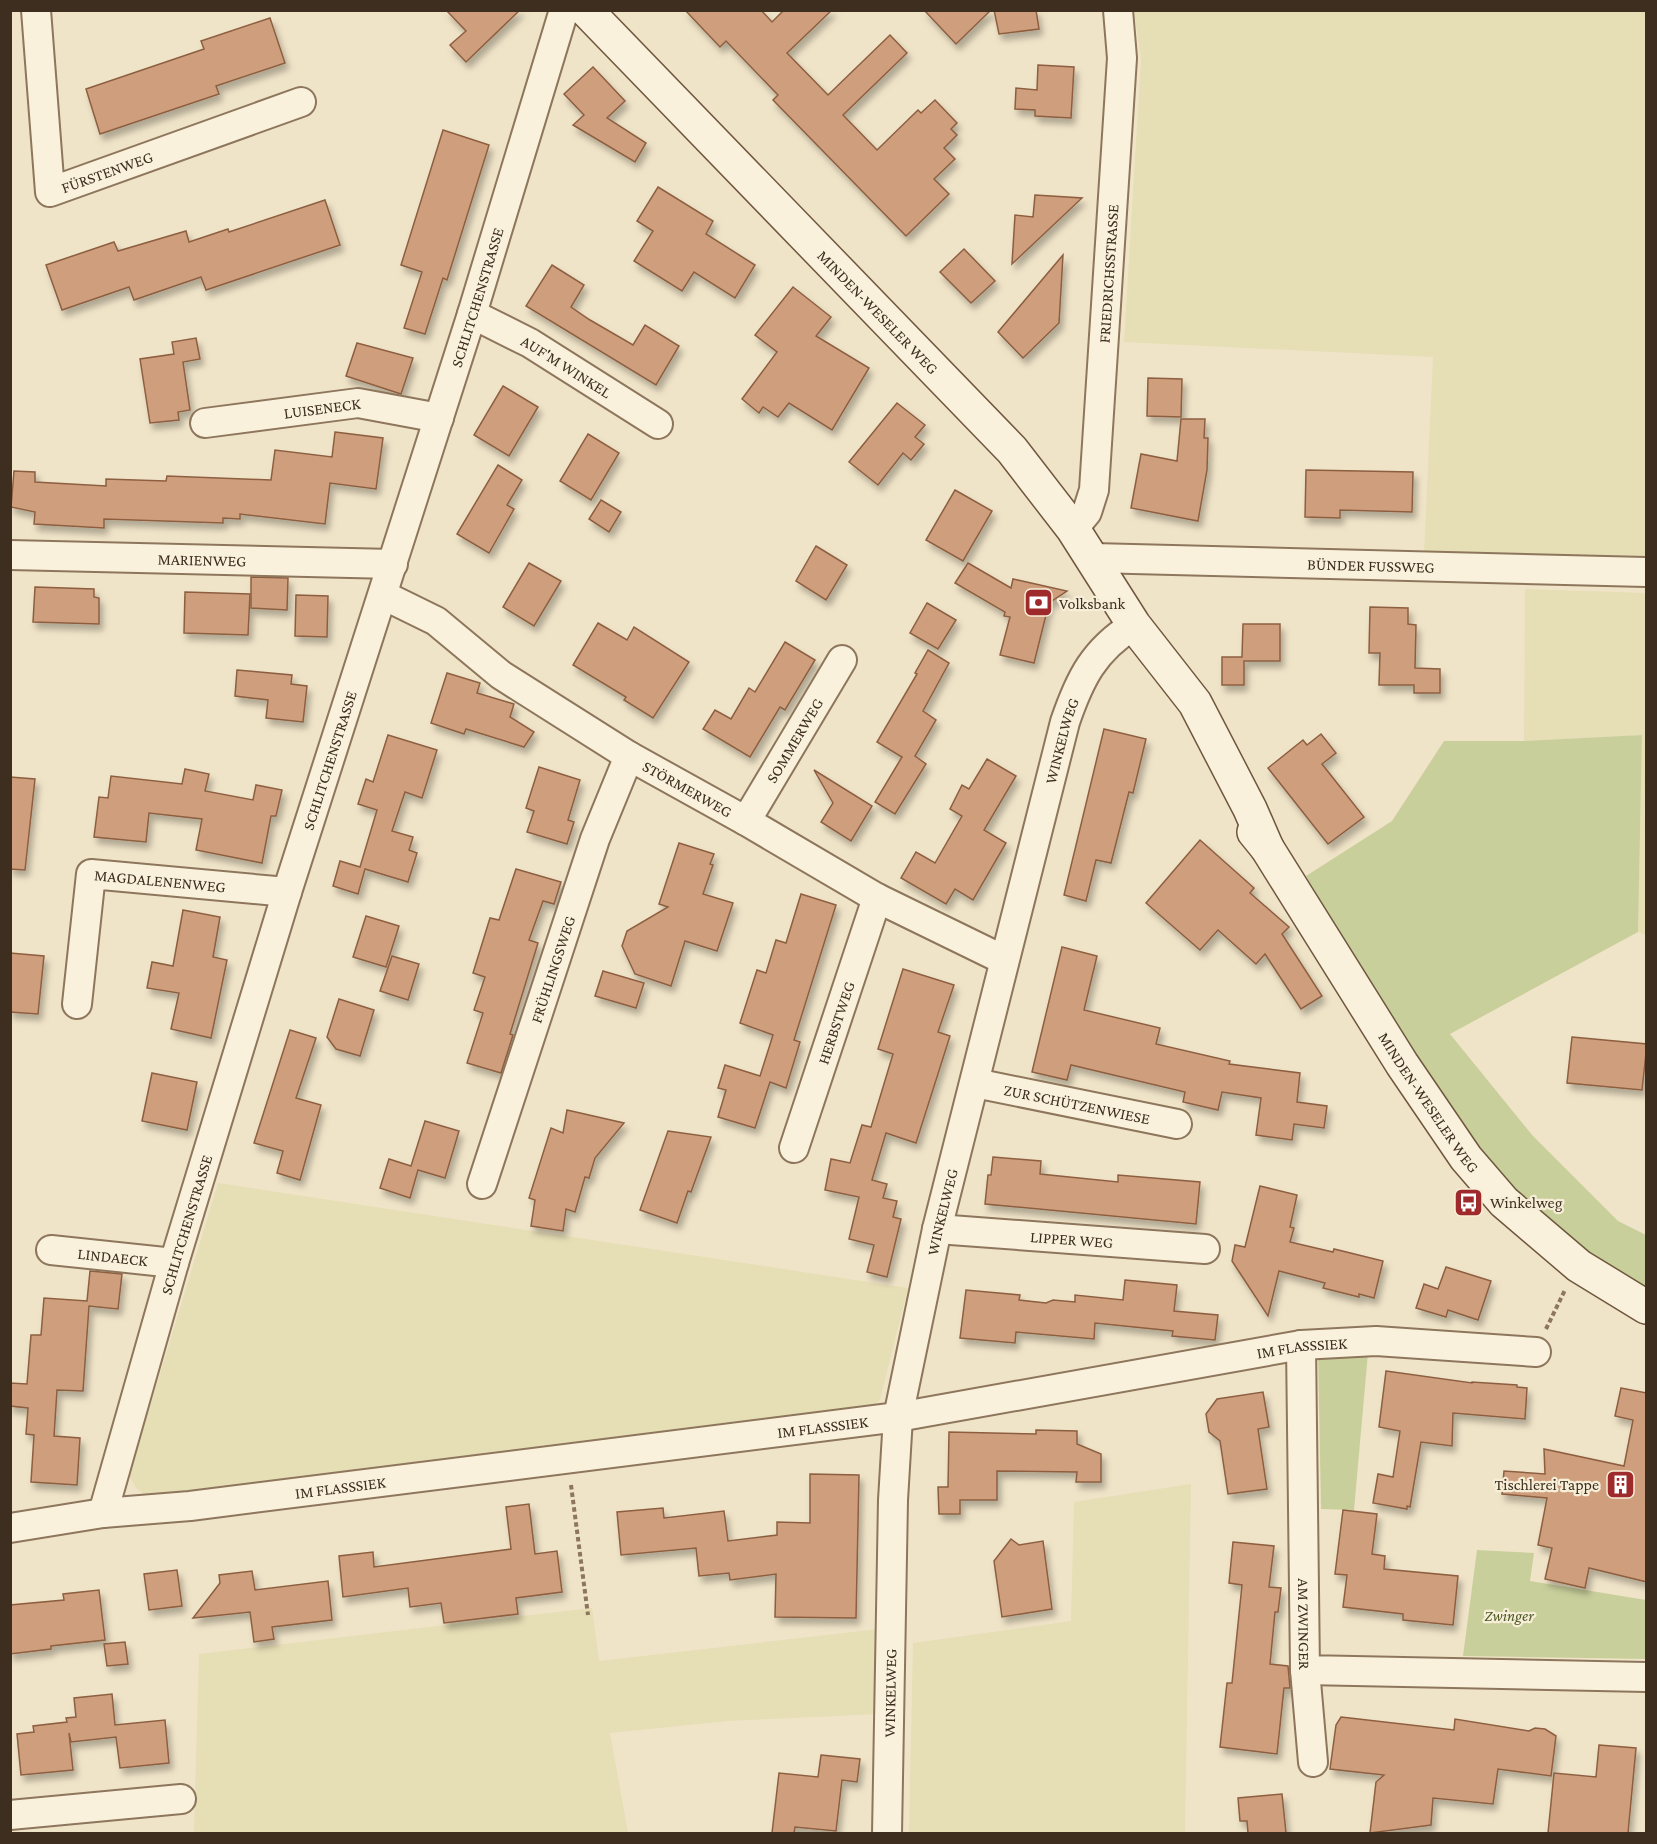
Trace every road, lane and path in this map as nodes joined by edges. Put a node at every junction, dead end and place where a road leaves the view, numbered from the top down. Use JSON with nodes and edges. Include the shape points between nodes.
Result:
{"nodes":[{"id":1,"x":36,"y":10,"type":"edge"},
{"id":2,"x":564,"y":10,"type":"edge"},
{"id":3,"x":586,"y":10,"type":"edge"},
{"id":4,"x":1118,"y":10,"type":"edge"},
{"id":5,"x":301,"y":102,"type":"dead end"},
{"id":6,"x":472,"y":314,"type":"junction"},
{"id":7,"x":439,"y":418,"type":"junction"},
{"id":8,"x":206,"y":423,"type":"dead end"},
{"id":9,"x":658,"y":424,"type":"dead end"},
{"id":10,"x":1073,"y":529,"type":"junction"},
{"id":11,"x":10,"y":555,"type":"edge"},
{"id":12,"x":1093,"y":558,"type":"junction"},
{"id":13,"x":393,"y":564,"type":"junction"},
{"id":14,"x":1647,"y":572,"type":"edge"},
{"id":15,"x":383,"y":595,"type":"junction"},
{"id":16,"x":1138,"y":630,"type":"junction"},
{"id":17,"x":842,"y":660,"type":"dead end"},
{"id":18,"x":628,"y":756,"type":"junction"},
{"id":19,"x":746,"y":820,"type":"junction"},
{"id":20,"x":287,"y":892,"type":"junction"},
{"id":21,"x":877,"y":898,"type":"junction"},
{"id":22,"x":1004,"y":960,"type":"junction"},
{"id":23,"x":77,"y":1004,"type":"dead end"},
{"id":24,"x":975,"y":1083,"type":"junction"},
{"id":25,"x":1177,"y":1124,"type":"dead end"},
{"id":26,"x":794,"y":1149,"type":"dead end"},
{"id":27,"x":482,"y":1184,"type":"dead end"},
{"id":28,"x":937,"y":1229,"type":"junction"},
{"id":29,"x":1205,"y":1249,"type":"dead end"},
{"id":30,"x":51,"y":1250,"type":"dead end"},
{"id":31,"x":174,"y":1263,"type":"junction"},
{"id":32,"x":1579,"y":1266,"type":"junction"},
{"id":33,"x":1647,"y":1307,"type":"edge"},
{"id":34,"x":1301,"y":1345,"type":"junction"},
{"id":35,"x":1536,"y":1352,"type":"joint"},
{"id":36,"x":898,"y":1417,"type":"junction"},
{"id":37,"x":568,"y":1459,"type":"junction"},
{"id":38,"x":103,"y":1514,"type":"junction"},
{"id":39,"x":10,"y":1528,"type":"edge"},
{"id":40,"x":588,"y":1615,"type":"dead end"},
{"id":41,"x":1305,"y":1670,"type":"junction"},
{"id":42,"x":1647,"y":1677,"type":"edge"},
{"id":43,"x":1313,"y":1762,"type":"dead end"},
{"id":44,"x":181,"y":1799,"type":"dead end"},
{"id":45,"x":10,"y":1815,"type":"edge"},
{"id":46,"x":887,"y":1833,"type":"edge"}],
"edges":[{"from":1,"to":5,"type":"street","name":"FÜRSTENWEG","via":[[50,192]]},
{"from":2,"to":6,"type":"street","name":"SCHLITCHENSTRASSE"},
{"from":3,"to":10,"type":"street","name":"MINDEN-WESELER WEG","via":[[1012,450]]},
{"from":4,"to":10,"type":"street","name":"FRIEDRICHSSTRASSE","via":[[1122,58],[1094,490],[1087,512]]},
{"from":6,"to":7,"type":"street","name":"SCHLITCHENSTRASSE"},
{"from":6,"to":9,"type":"street","name":"AUF'M WINKEL","via":[[530,343]]},
{"from":7,"to":8,"type":"street","name":"LUISENECK","via":[[358,403]]},
{"from":7,"to":13,"type":"street","name":"SCHLITCHENSTRASSE"},
{"from":10,"to":12,"type":"street","name":"MINDEN-WESELER WEG"},
{"from":11,"to":13,"type":"street","name":"MARIENWEG"},
{"from":12,"to":14,"type":"street","name":"BÜNDER FUSSWEG"},
{"from":12,"to":16,"type":"street","name":"MINDEN-WESELER WEG"},
{"from":13,"to":15,"type":"street","name":"SCHLITCHENSTRASSE"},
{"from":15,"to":18,"type":"street","name":"STÖRMERWEG","via":[[436,621],[501,675]]},
{"from":15,"to":20,"type":"street","name":"SCHLITCHENSTRASSE"},
{"from":16,"to":22,"type":"street","name":"WINKELWEG","via":[[1101,650],[1076,691]]},
{"from":16,"to":32,"type":"street","name":"MINDEN-WESELER WEG","via":[[1195,703],[1267,848],[1402,1065],[1466,1158],[1504,1202]]},
{"from":17,"to":19,"type":"street","name":"SOMMERWEG"},
{"from":18,"to":19,"type":"street","name":"STÖRMERWEG"},
{"from":18,"to":27,"type":"street","name":"FRÜHLINGSWEG","via":[[595,839]]},
{"from":19,"to":21,"type":"street","name":"STÖRMERWEG"},
{"from":20,"to":23,"type":"street","name":"MAGDALENENWEG","via":[[91,873]]},
{"from":20,"to":31,"type":"street","name":"SCHLITCHENSTRASSE"},
{"from":21,"to":22,"type":"street","name":"STÖRMERWEG"},
{"from":21,"to":26,"type":"street","name":"HERBSTWEG"},
{"from":22,"to":24,"type":"street","name":"WINKELWEG"},
{"from":24,"to":25,"type":"street","name":"ZUR SCHÜTZENWIESE"},
{"from":24,"to":28,"type":"street","name":"WINKELWEG"},
{"from":28,"to":29,"type":"street","name":"LIPPER WEG"},
{"from":28,"to":36,"type":"street","name":"WINKELWEG"},
{"from":30,"to":31,"type":"street","name":"LINDAECK"},
{"from":31,"to":38,"type":"street","name":"SCHLITCHENSTRASSE"},
{"from":32,"to":33,"type":"street","name":"MINDEN-WESELER WEG"},
{"from":32,"to":35,"type":"path"},
{"from":34,"to":35,"type":"street","name":"IM FLASSSIEK","via":[[1376,1341]]},
{"from":34,"to":36,"type":"street","name":"IM FLASSSIEK"},
{"from":34,"to":41,"type":"street","name":"AM ZWINGER"},
{"from":36,"to":37,"type":"street","name":"IM FLASSSIEK"},
{"from":36,"to":46,"type":"street","name":"WINKELWEG"},
{"from":37,"to":38,"type":"street","name":"IM FLASSSIEK"},
{"from":37,"to":40,"type":"path"},
{"from":38,"to":39,"type":"street","name":"IM FLASSSIEK"},
{"from":41,"to":42,"type":"street","name":"AM ZWINGER"},
{"from":41,"to":43,"type":"street"},
{"from":44,"to":45,"type":"street"}]}
